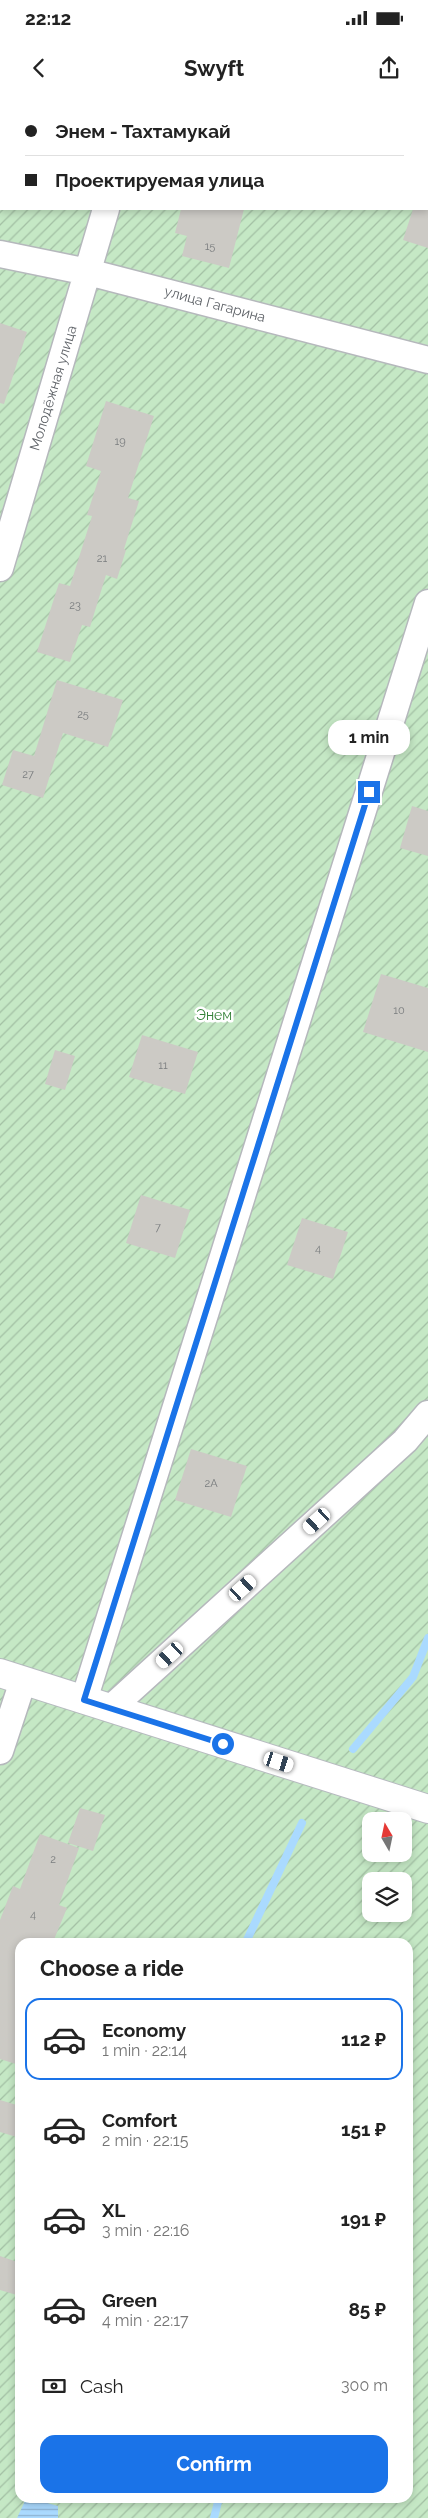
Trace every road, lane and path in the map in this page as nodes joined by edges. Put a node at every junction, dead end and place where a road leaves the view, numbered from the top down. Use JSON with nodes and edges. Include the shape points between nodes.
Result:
{"nodes":[{"id":1,"x":106,"y":210,"type":"edge"},
{"id":2,"x":0,"y":254,"type":"edge"},
{"id":3,"x":88,"y":272,"type":"junction"},
{"id":4,"x":428,"y":360,"type":"edge"},
{"id":5,"x":0,"y":568,"type":"edge"},
{"id":6,"x":428,"y":602,"type":"edge"},
{"id":7,"x":428,"y":1414,"type":"edge"},
{"id":8,"x":12,"y":1677,"type":"edge"},
{"id":9,"x":84,"y":1700,"type":"junction"},
{"id":10,"x":111,"y":1708,"type":"junction"},
{"id":11,"x":0,"y":1751,"type":"edge"},
{"id":12,"x":428,"y":1809,"type":"edge"}],
"edges":[{"from":1,"to":3,"type":"street","name":"Молодёжная улица"},
{"from":2,"to":3,"type":"street","name":"улица Гагарина"},
{"from":3,"to":4,"type":"street","name":"улица Гагарина"},
{"from":3,"to":5,"type":"street","name":"Молодёжная улица"},
{"from":6,"to":9,"type":"street"},
{"from":7,"to":10,"type":"street","via":[[404,1441]]},
{"from":8,"to":9,"type":"main road"},
{"from":8,"to":11,"type":"street"},
{"from":9,"to":10,"type":"main road"},
{"from":10,"to":12,"type":"main road"}]}
